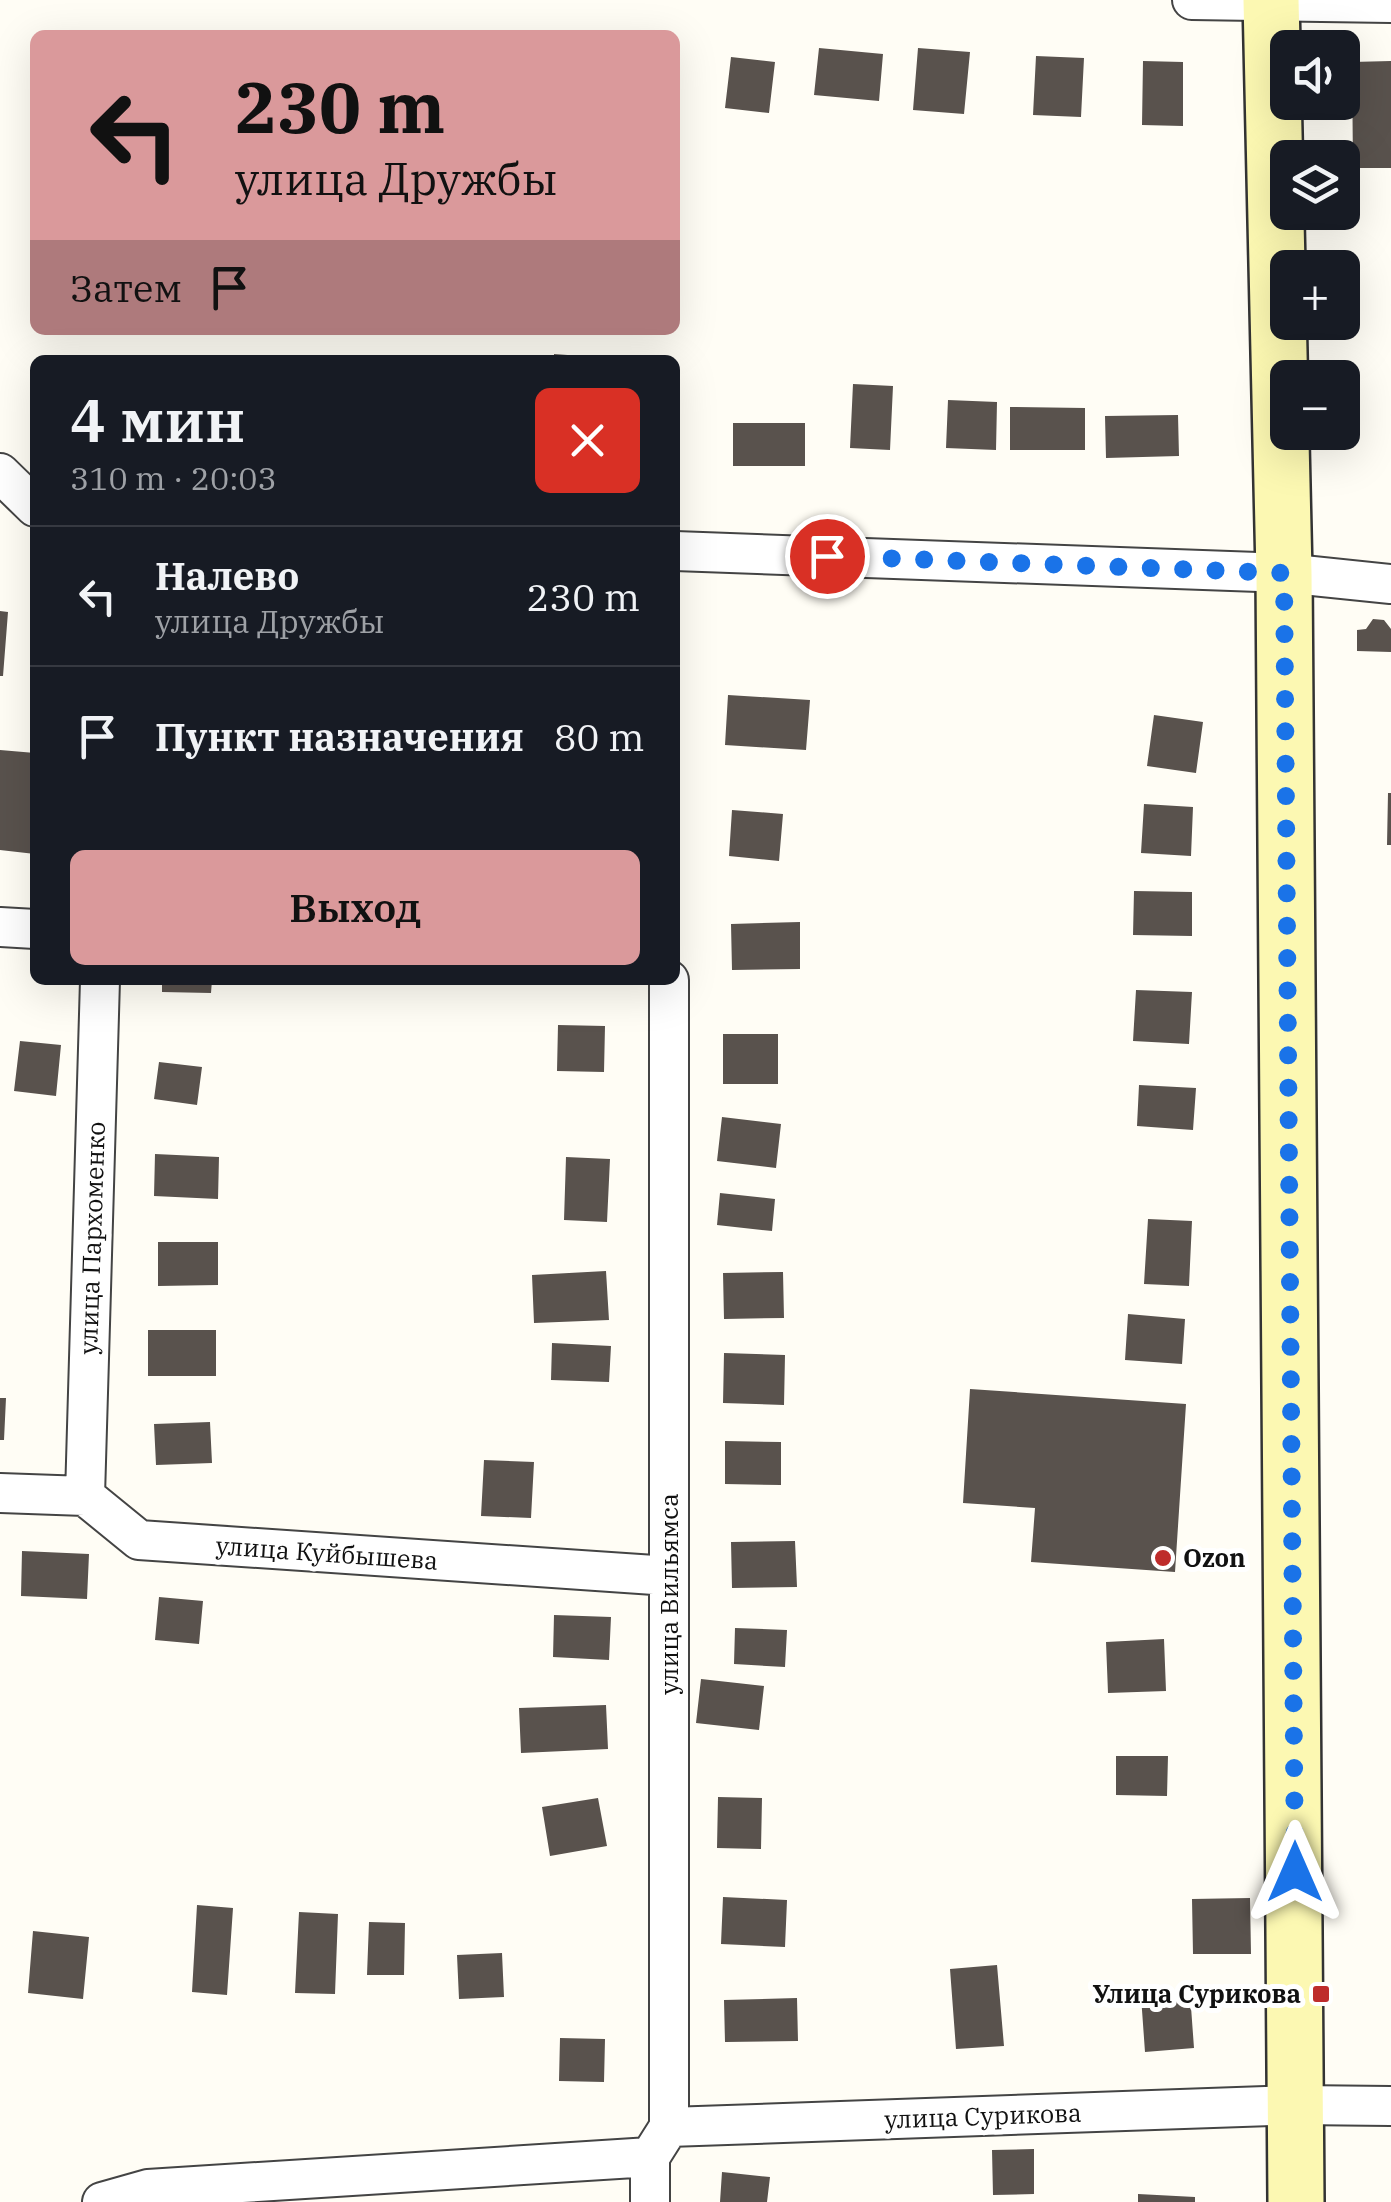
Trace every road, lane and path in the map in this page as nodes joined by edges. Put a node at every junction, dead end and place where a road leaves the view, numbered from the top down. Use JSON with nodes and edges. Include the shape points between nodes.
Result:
{"nodes":[{"id":1,"x":1192,"y":0,"type":"edge"},
{"id":2,"x":1271,"y":1,"type":"edge"},
{"id":3,"x":1391,"y":3,"type":"edge"},
{"id":4,"x":0,"y":473,"type":"edge"},
{"id":5,"x":30,"y":502,"type":"edge"},
{"id":6,"x":680,"y":551,"type":"edge"},
{"id":7,"x":1284,"y":573,"type":"junction"},
{"id":8,"x":1391,"y":584,"type":"edge"},
{"id":9,"x":0,"y":928,"type":"edge"},
{"id":10,"x":30,"y":929,"type":"edge"},
{"id":11,"x":100,"y":985,"type":"edge"},
{"id":12,"x":669,"y":985,"type":"edge"},
{"id":13,"x":0,"y":1493,"type":"edge"},
{"id":14,"x":85,"y":1496,"type":"junction"},
{"id":15,"x":669,"y":1576,"type":"junction"},
{"id":16,"x":1297,"y":2105,"type":"junction"},
{"id":17,"x":1391,"y":2106,"type":"edge"},
{"id":18,"x":659,"y":2142,"type":"junction"},
{"id":19,"x":102,"y":2202,"type":"edge"},
{"id":20,"x":650,"y":2202,"type":"edge"},
{"id":21,"x":1296,"y":2202,"type":"edge"}],
"edges":[{"from":1,"to":2,"type":"street"},
{"from":2,"to":3,"type":"street"},
{"from":2,"to":7,"type":"street"},
{"from":4,"to":5,"type":"street"},
{"from":6,"to":7,"type":"street"},
{"from":7,"to":8,"type":"street"},
{"from":7,"to":16,"type":"street"},
{"from":9,"to":10,"type":"street"},
{"from":11,"to":14,"type":"street","name":"улица Пархоменко"},
{"from":12,"to":15,"type":"street","name":"улица Вильямса"},
{"from":13,"to":14,"type":"street"},
{"from":14,"to":15,"type":"street","name":"улица Куйбышева","via":[[139,1540]]},
{"from":15,"to":18,"type":"street","name":"улица Вильямса"},
{"from":16,"to":17,"type":"street","name":"улица Сурикова"},
{"from":16,"to":18,"type":"street","name":"улица Сурикова"},
{"from":16,"to":21,"type":"street"},
{"from":18,"to":19,"type":"street","name":"улица Сурикова","via":[[148,2189]]},
{"from":18,"to":20,"type":"street","name":"улица Вильямса"}]}
